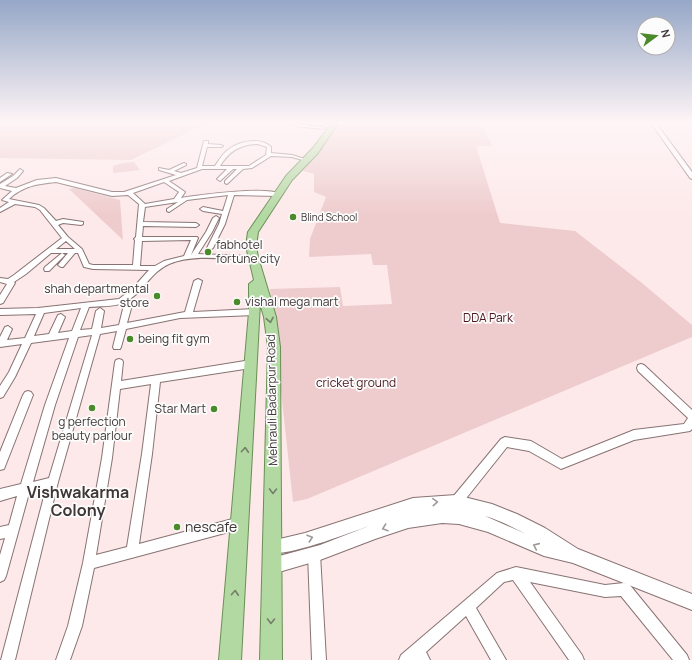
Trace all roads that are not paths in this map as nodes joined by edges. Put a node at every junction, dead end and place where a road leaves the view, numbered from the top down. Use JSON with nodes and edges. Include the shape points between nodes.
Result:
{"nodes":[{"id":1,"x":203,"y":154,"type":"edge"},
{"id":2,"x":226,"y":154,"type":"edge"},
{"id":3,"x":268,"y":154,"type":"joint"},
{"id":4,"x":311,"y":154,"type":"edge"},
{"id":5,"x":676,"y":154,"type":"edge"},
{"id":6,"x":681,"y":154,"type":"edge"},
{"id":7,"x":304,"y":159,"type":"junction"},
{"id":8,"x":184,"y":164,"type":"dead end"},
{"id":9,"x":217,"y":167,"type":"junction"},
{"id":10,"x":231,"y":168,"type":"junction"},
{"id":11,"x":241,"y":168,"type":"junction"},
{"id":12,"x":162,"y":169,"type":"dead end"},
{"id":13,"x":199,"y":169,"type":"junction"},
{"id":14,"x":692,"y":170,"type":"edge"},
{"id":15,"x":20,"y":171,"type":"dead end"},
{"id":16,"x":170,"y":171,"type":"junction"},
{"id":17,"x":183,"y":175,"type":"junction"},
{"id":18,"x":692,"y":177,"type":"edge"},
{"id":19,"x":19,"y":178,"type":"junction"},
{"id":20,"x":220,"y":179,"type":"dead end"},
{"id":21,"x":0,"y":180,"type":"edge"},
{"id":22,"x":39,"y":181,"type":"junction"},
{"id":23,"x":166,"y":181,"type":"junction"},
{"id":24,"x":227,"y":182,"type":"dead end"},
{"id":25,"x":0,"y":186,"type":"edge"},
{"id":26,"x":16,"y":190,"type":"junction"},
{"id":27,"x":129,"y":193,"type":"junction"},
{"id":28,"x":232,"y":193,"type":"junction"},
{"id":29,"x":275,"y":194,"type":"junction"},
{"id":30,"x":185,"y":199,"type":"junction"},
{"id":31,"x":176,"y":200,"type":"junction"},
{"id":32,"x":14,"y":202,"type":"junction"},
{"id":33,"x":142,"y":206,"type":"junction"},
{"id":34,"x":203,"y":209,"type":"dead end"},
{"id":35,"x":0,"y":210,"type":"edge"},
{"id":36,"x":169,"y":210,"type":"dead end"},
{"id":37,"x":226,"y":213,"type":"junction"},
{"id":38,"x":216,"y":218,"type":"dead end"},
{"id":39,"x":81,"y":223,"type":"dead end"},
{"id":40,"x":54,"y":224,"type":"junction"},
{"id":41,"x":140,"y":224,"type":"junction"},
{"id":42,"x":196,"y":225,"type":"dead end"},
{"id":43,"x":66,"y":238,"type":"junction"},
{"id":44,"x":137,"y":239,"type":"junction"},
{"id":45,"x":210,"y":248,"type":"dead end"},
{"id":46,"x":51,"y":253,"type":"junction"},
{"id":47,"x":73,"y":254,"type":"junction"},
{"id":48,"x":189,"y":257,"type":"junction"},
{"id":49,"x":249,"y":258,"type":"junction"},
{"id":50,"x":61,"y":265,"type":"dead end"},
{"id":51,"x":136,"y":267,"type":"junction"},
{"id":52,"x":157,"y":268,"type":"junction"},
{"id":53,"x":47,"y":269,"type":"dead end"},
{"id":54,"x":0,"y":280,"type":"edge"},
{"id":55,"x":10,"y":281,"type":"junction"},
{"id":56,"x":198,"y":281,"type":"dead end"},
{"id":57,"x":0,"y":301,"type":"edge"},
{"id":58,"x":86,"y":304,"type":"junction"},
{"id":59,"x":259,"y":304,"type":"junction"},
{"id":60,"x":128,"y":305,"type":"dead end"},
{"id":61,"x":42,"y":310,"type":"junction"},
{"id":62,"x":100,"y":311,"type":"dead end"},
{"id":63,"x":0,"y":312,"type":"edge"},
{"id":64,"x":188,"y":315,"type":"junction"},
{"id":65,"x":61,"y":317,"type":"dead end"},
{"id":66,"x":120,"y":327,"type":"junction"},
{"id":67,"x":8,"y":329,"type":"dead end"},
{"id":68,"x":96,"y":331,"type":"junction"},
{"id":69,"x":74,"y":334,"type":"junction"},
{"id":70,"x":52,"y":337,"type":"junction"},
{"id":71,"x":28,"y":341,"type":"junction"},
{"id":72,"x":1,"y":344,"type":"edge"},
{"id":73,"x":117,"y":346,"type":"dead end"},
{"id":74,"x":119,"y":362,"type":"dead end"},
{"id":75,"x":251,"y":364,"type":"junction"},
{"id":76,"x":641,"y":368,"type":"dead end"},
{"id":77,"x":156,"y":380,"type":"junction"},
{"id":78,"x":115,"y":386,"type":"junction"},
{"id":79,"x":0,"y":394,"type":"edge"},
{"id":80,"x":28,"y":395,"type":"dead end"},
{"id":81,"x":692,"y":416,"type":"edge"},
{"id":82,"x":692,"y":420,"type":"edge"},
{"id":83,"x":0,"y":465,"type":"edge"},
{"id":84,"x":53,"y":482,"type":"junction"},
{"id":85,"x":24,"y":489,"type":"junction"},
{"id":86,"x":0,"y":495,"type":"edge"},
{"id":87,"x":456,"y":502,"type":"junction"},
{"id":88,"x":240,"y":523,"type":"junction"},
{"id":89,"x":14,"y":530,"type":"junction"},
{"id":90,"x":0,"y":533,"type":"edge"},
{"id":91,"x":272,"y":547,"type":"junction"},
{"id":92,"x":132,"y":552,"type":"junction"},
{"id":93,"x":314,"y":554,"type":"junction"},
{"id":94,"x":573,"y":555,"type":"junction"},
{"id":95,"x":89,"y":563,"type":"junction"},
{"id":96,"x":272,"y":566,"type":"junction"},
{"id":97,"x":516,"y":573,"type":"junction"},
{"id":98,"x":0,"y":576,"type":"edge"},
{"id":99,"x":692,"y":602,"type":"edge"},
{"id":100,"x":467,"y":606,"type":"junction"},
{"id":101,"x":420,"y":655,"type":"edge"},
{"id":102,"x":8,"y":660,"type":"edge"},
{"id":103,"x":63,"y":660,"type":"edge"},
{"id":104,"x":230,"y":660,"type":"edge"},
{"id":105,"x":271,"y":660,"type":"edge"},
{"id":106,"x":319,"y":660,"type":"edge"},
{"id":107,"x":406,"y":660,"type":"edge"},
{"id":108,"x":499,"y":660,"type":"edge"},
{"id":109,"x":577,"y":660,"type":"edge"},
{"id":110,"x":682,"y":660,"type":"edge"}],
"edges":[{"from":1,"to":13,"type":"street"},
{"from":2,"to":9,"type":"street"},
{"from":3,"to":7,"type":"street"},
{"from":3,"to":11,"type":"street","via":[[251,167]]},
{"from":4,"to":7,"type":"main road","name":"Mehrauli Badarpur Road"},
{"from":5,"to":18,"type":"street"},
{"from":6,"to":14,"type":"street"},
{"from":7,"to":29,"type":"main road","name":"Mehrauli Badarpur Road"},
{"from":8,"to":16,"type":"street"},
{"from":9,"to":10,"type":"street"},
{"from":9,"to":13,"type":"street"},
{"from":10,"to":11,"type":"street"},
{"from":10,"to":20,"type":"street"},
{"from":11,"to":24,"type":"street"},
{"from":12,"to":16,"type":"street"},
{"from":13,"to":17,"type":"street"},
{"from":15,"to":19,"type":"street"},
{"from":16,"to":17,"type":"street"},
{"from":17,"to":23,"type":"street"},
{"from":19,"to":21,"type":"street","via":[[7,175]]},
{"from":19,"to":22,"type":"street"},
{"from":19,"to":25,"type":"street"},
{"from":22,"to":26,"type":"street"},
{"from":22,"to":27,"type":"street","via":[[56,180],[112,194]]},
{"from":23,"to":27,"type":"street"},
{"from":23,"to":31,"type":"street","via":[[182,192]]},
{"from":25,"to":26,"type":"street"},
{"from":26,"to":32,"type":"street","via":[[5,200]]},
{"from":27,"to":33,"type":"street","via":[[140,200]]},
{"from":28,"to":29,"type":"street"},
{"from":28,"to":30,"type":"street"},
{"from":28,"to":37,"type":"street"},
{"from":29,"to":49,"type":"main road","name":"Mehrauli Badarpur Road","via":[[249,231],[246,240]]},
{"from":29,"to":59,"type":"main road","name":"Mehrauli Badarpur Road","via":[[251,238]]},
{"from":30,"to":31,"type":"street"},
{"from":30,"to":36,"type":"street"},
{"from":31,"to":33,"type":"street"},
{"from":32,"to":35,"type":"street"},
{"from":32,"to":40,"type":"street","via":[[39,207]]},
{"from":33,"to":41,"type":"street"},
{"from":34,"to":37,"type":"street"},
{"from":37,"to":45,"type":"street"},
{"from":38,"to":48,"type":"street"},
{"from":39,"to":40,"type":"street","via":[[63,221]]},
{"from":40,"to":43,"type":"street"},
{"from":41,"to":42,"type":"street"},
{"from":41,"to":44,"type":"street"},
{"from":43,"to":46,"type":"street"},
{"from":43,"to":47,"type":"street"},
{"from":44,"to":48,"type":"street","via":[[196,238]]},
{"from":44,"to":51,"type":"street"},
{"from":46,"to":47,"type":"street"},
{"from":46,"to":47,"type":"street"},
{"from":46,"to":55,"type":"street"},
{"from":47,"to":50,"type":"street"},
{"from":47,"to":51,"type":"street","via":[[89,267]]},
{"from":47,"to":53,"type":"street"},
{"from":48,"to":49,"type":"street"},
{"from":48,"to":52,"type":"street"},
{"from":49,"to":59,"type":"main road","name":"Mehrauli Badarpur Road"},
{"from":51,"to":52,"type":"street"},
{"from":52,"to":58,"type":"street","via":[[123,300]]},
{"from":54,"to":55,"type":"street"},
{"from":55,"to":57,"type":"street"},
{"from":56,"to":64,"type":"street"},
{"from":58,"to":61,"type":"street"},
{"from":58,"to":69,"type":"street"},
{"from":59,"to":64,"type":"street"},
{"from":59,"to":75,"type":"main road","name":"Mehrauli Badarpur Road"},
{"from":59,"to":91,"type":"main road","name":"Mehrauli Badarpur Road","one_way":true,"via":[[270,317],[274,347]]},
{"from":60,"to":66,"type":"street"},
{"from":61,"to":63,"type":"street"},
{"from":61,"to":71,"type":"street"},
{"from":62,"to":68,"type":"street"},
{"from":64,"to":66,"type":"street"},
{"from":65,"to":70,"type":"street"},
{"from":66,"to":68,"type":"street"},
{"from":66,"to":73,"type":"street"},
{"from":67,"to":72,"type":"street"},
{"from":68,"to":69,"type":"street"},
{"from":68,"to":84,"type":"street"},
{"from":69,"to":70,"type":"street"},
{"from":69,"to":85,"type":"street"},
{"from":70,"to":71,"type":"street"},
{"from":71,"to":72,"type":"street"},
{"from":71,"to":79,"type":"street"},
{"from":74,"to":78,"type":"street"},
{"from":75,"to":77,"type":"street"},
{"from":88,"to":75,"type":"main road","name":"Mehrauli Badarpur Road","one_way":true},
{"from":76,"to":81,"type":"street"},
{"from":77,"to":78,"type":"street"},
{"from":77,"to":92,"type":"street"},
{"from":78,"to":95,"type":"street","via":[[110,438]]},
{"from":80,"to":83,"type":"street"},
{"from":82,"to":87,"type":"street","via":[[687,428],[629,436],[560,464],[531,446],[505,442]]},
{"from":84,"to":85,"type":"street"},
{"from":84,"to":102,"type":"street"},
{"from":85,"to":86,"type":"street"},
{"from":85,"to":89,"type":"street"},
{"from":91,"to":87,"type":"street","one_way":true,"via":[[305,540],[413,505]]},
{"from":87,"to":94,"type":"street","via":[[512,519],[546,536]]},
{"from":88,"to":92,"type":"street"},
{"from":104,"to":88,"type":"main road","name":"Mehrauli Badarpur Road","one_way":true},
{"from":89,"to":90,"type":"street"},
{"from":89,"to":98,"type":"street"},
{"from":91,"to":96,"type":"main road","name":"Mehrauli Badarpur Road"},
{"from":92,"to":95,"type":"street"},
{"from":94,"to":93,"type":"street","one_way":true,"via":[[545,550],[488,524],[448,516],[415,519]]},
{"from":93,"to":96,"type":"street"},
{"from":93,"to":106,"type":"street"},
{"from":94,"to":99,"type":"street"},
{"from":95,"to":103,"type":"street","via":[[75,626]]},
{"from":96,"to":105,"type":"main road","name":"Mehrauli Badarpur Road","one_way":true},
{"from":97,"to":100,"type":"street","via":[[501,577]]},
{"from":97,"to":109,"type":"street"},
{"from":97,"to":110,"type":"street","via":[[605,591],[624,589]]},
{"from":100,"to":101,"type":"street"},
{"from":100,"to":108,"type":"street"},
{"from":101,"to":107,"type":"street"}]}
